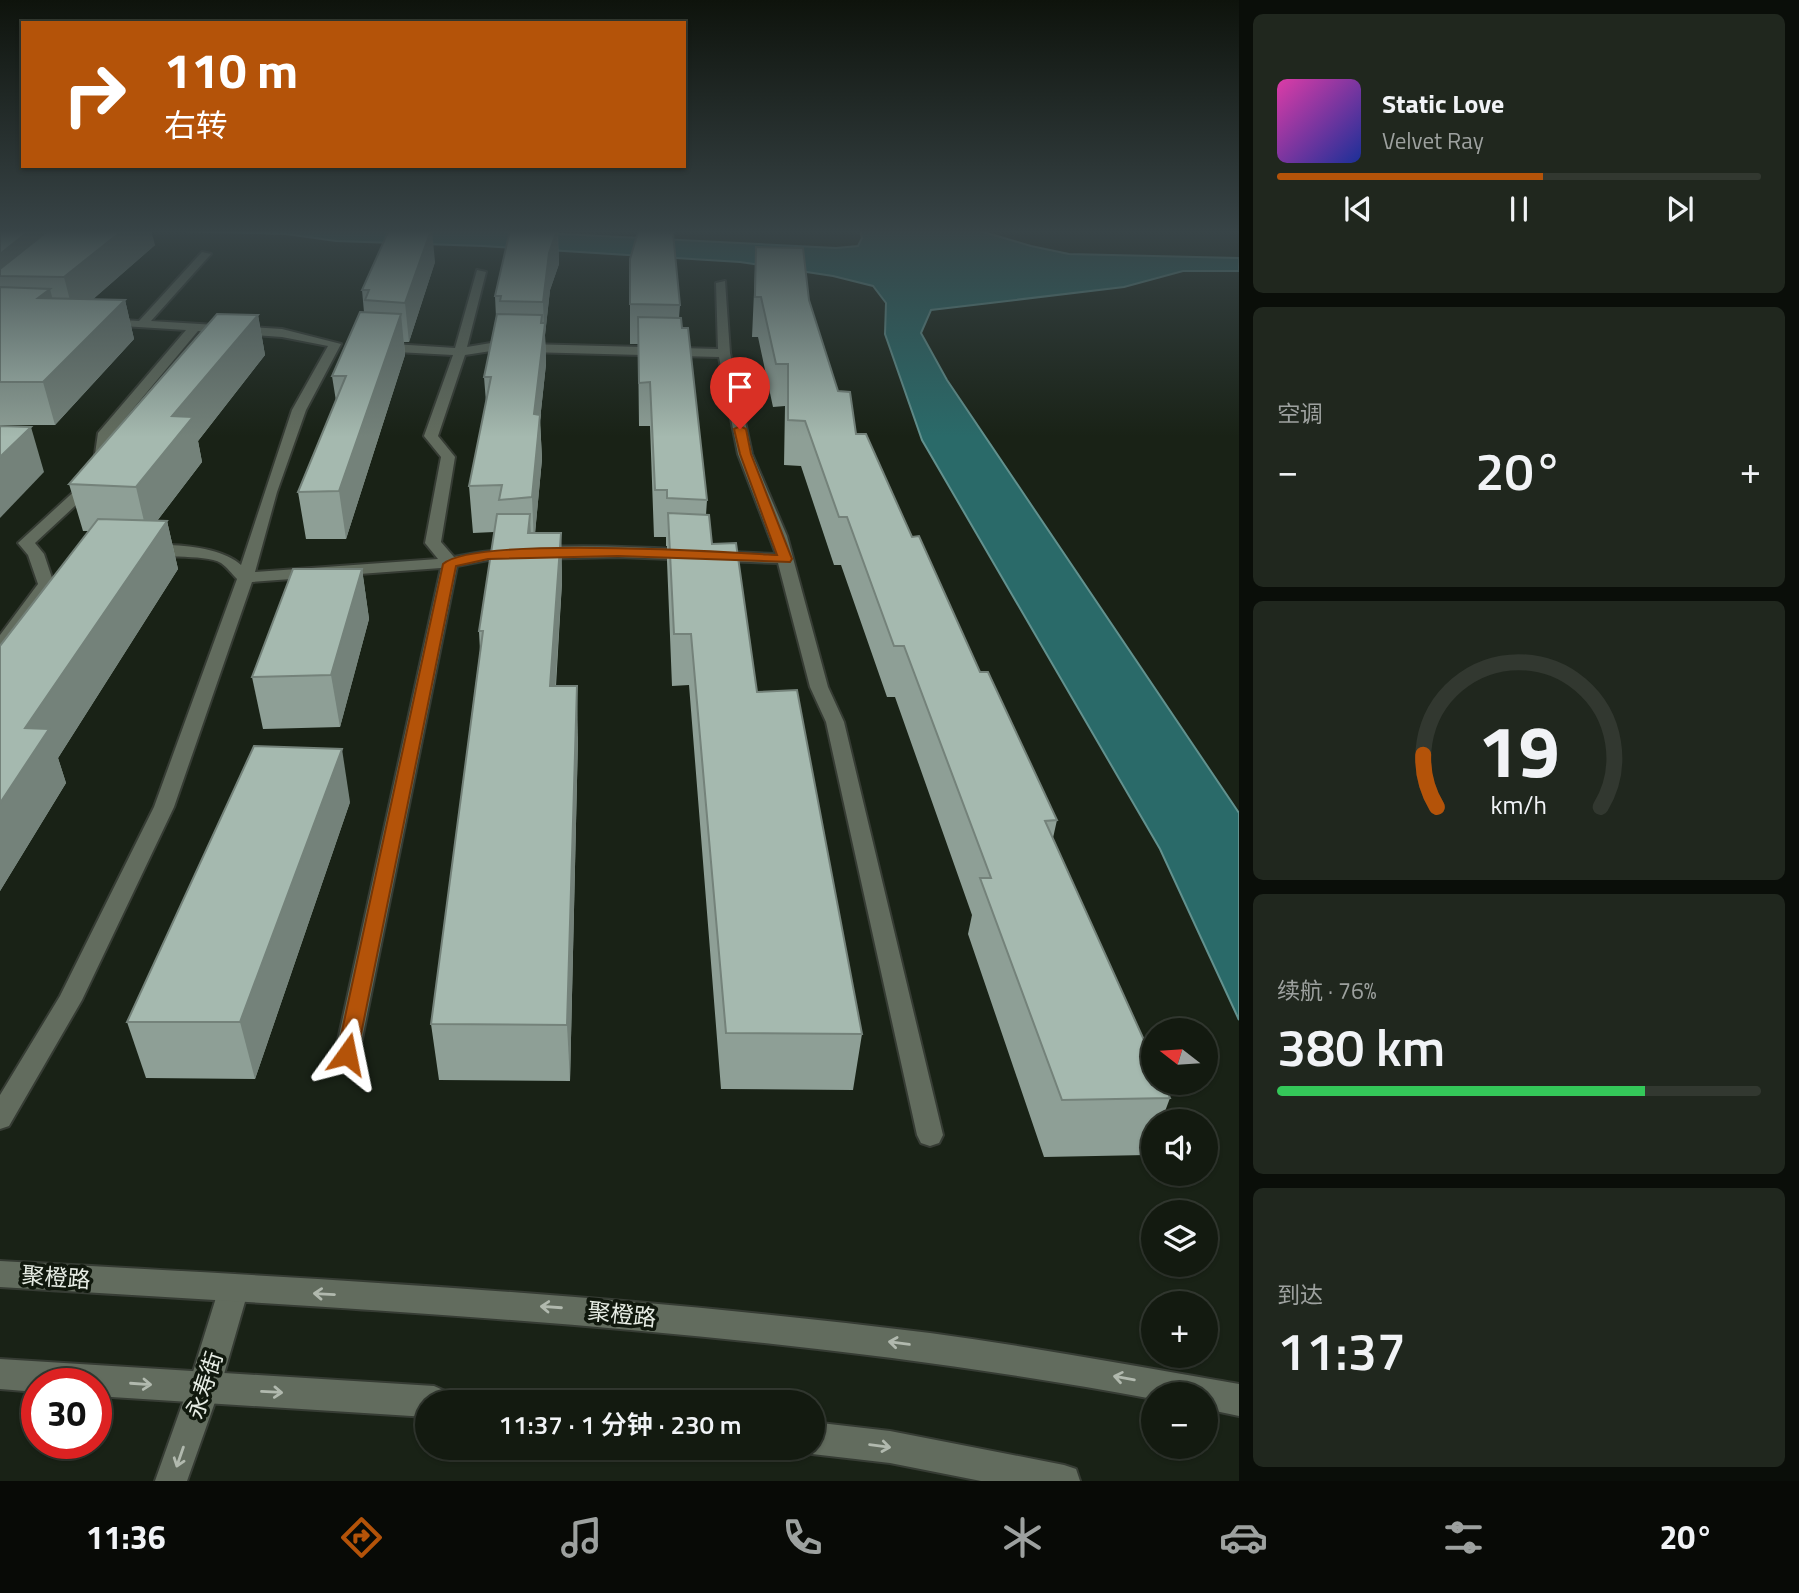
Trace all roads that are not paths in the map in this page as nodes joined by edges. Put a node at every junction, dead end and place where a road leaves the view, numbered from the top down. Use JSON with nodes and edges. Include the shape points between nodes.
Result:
{"nodes":[{"id":1,"x":165,"y":299,"type":"edge"},
{"id":2,"x":474,"y":299,"type":"edge"},
{"id":3,"x":722,"y":299,"type":"edge"},
{"id":4,"x":91,"y":322,"type":"edge"},
{"id":5,"x":143,"y":323,"type":"junction"},
{"id":6,"x":196,"y":326,"type":"junction"},
{"id":7,"x":363,"y":345,"type":"edge"},
{"id":8,"x":460,"y":352,"type":"junction"},
{"id":9,"x":724,"y":353,"type":"junction"},
{"id":10,"x":137,"y":552,"type":"edge"},
{"id":11,"x":785,"y":559,"type":"junction"},
{"id":12,"x":450,"y":564,"type":"junction"},
{"id":13,"x":245,"y":578,"type":"junction"},
{"id":14,"x":0,"y":647,"type":"edge"},
{"id":15,"x":347,"y":1054,"type":"dead end"},
{"id":16,"x":0,"y":1118,"type":"edge"},
{"id":17,"x":930,"y":1135,"type":"dead end"},
{"id":18,"x":0,"y":1274,"type":"edge"},
{"id":19,"x":234,"y":1288,"type":"junction"},
{"id":20,"x":0,"y":1374,"type":"edge"},
{"id":21,"x":204,"y":1388,"type":"junction"},
{"id":22,"x":1239,"y":1400,"type":"edge"},
{"id":23,"x":415,"y":1401,"type":"edge"},
{"id":24,"x":825,"y":1440,"type":"edge"},
{"id":25,"x":171,"y":1481,"type":"edge"},
{"id":26,"x":1064,"y":1481,"type":"edge"}],
"edges":[{"from":1,"to":5,"type":"street"},
{"from":2,"to":8,"type":"street"},
{"from":3,"to":9,"type":"street"},
{"from":4,"to":5,"type":"street"},
{"from":5,"to":6,"type":"street"},
{"from":6,"to":13,"type":"street","via":[[282,333],[342,344],[299,410]]},
{"from":6,"to":14,"type":"street","via":[[105,433],[99,476],[26,543],[51,581]]},
{"from":7,"to":8,"type":"street"},
{"from":8,"to":9,"type":"street","via":[[491,347]]},
{"from":8,"to":12,"type":"street","via":[[431,436],[448,457],[433,543]]},
{"from":9,"to":11,"type":"street","via":[[746,454]]},
{"from":10,"to":13,"type":"street","via":[[164,549],[225,558]]},
{"from":11,"to":12,"type":"street","via":[[618,552],[488,555]]},
{"from":11,"to":17,"type":"street","via":[[819,687],[835,722]]},
{"from":12,"to":13,"type":"street"},
{"from":12,"to":15,"type":"street"},
{"from":13,"to":16,"type":"street","via":[[164,807],[70,1000]]},
{"from":18,"to":19,"type":"street","name":"聚橙路"},
{"from":19,"to":21,"type":"street","name":"永寿街"},
{"from":22,"to":19,"type":"street","name":"聚橙路","one_way":true,"via":[[888,1341],[582,1310]]},
{"from":20,"to":21,"type":"street","one_way":true},
{"from":21,"to":23,"type":"street","one_way":true},
{"from":21,"to":25,"type":"street","name":"永寿街","one_way":true},
{"from":24,"to":26,"type":"street","one_way":true,"via":[[890,1447]]}]}
